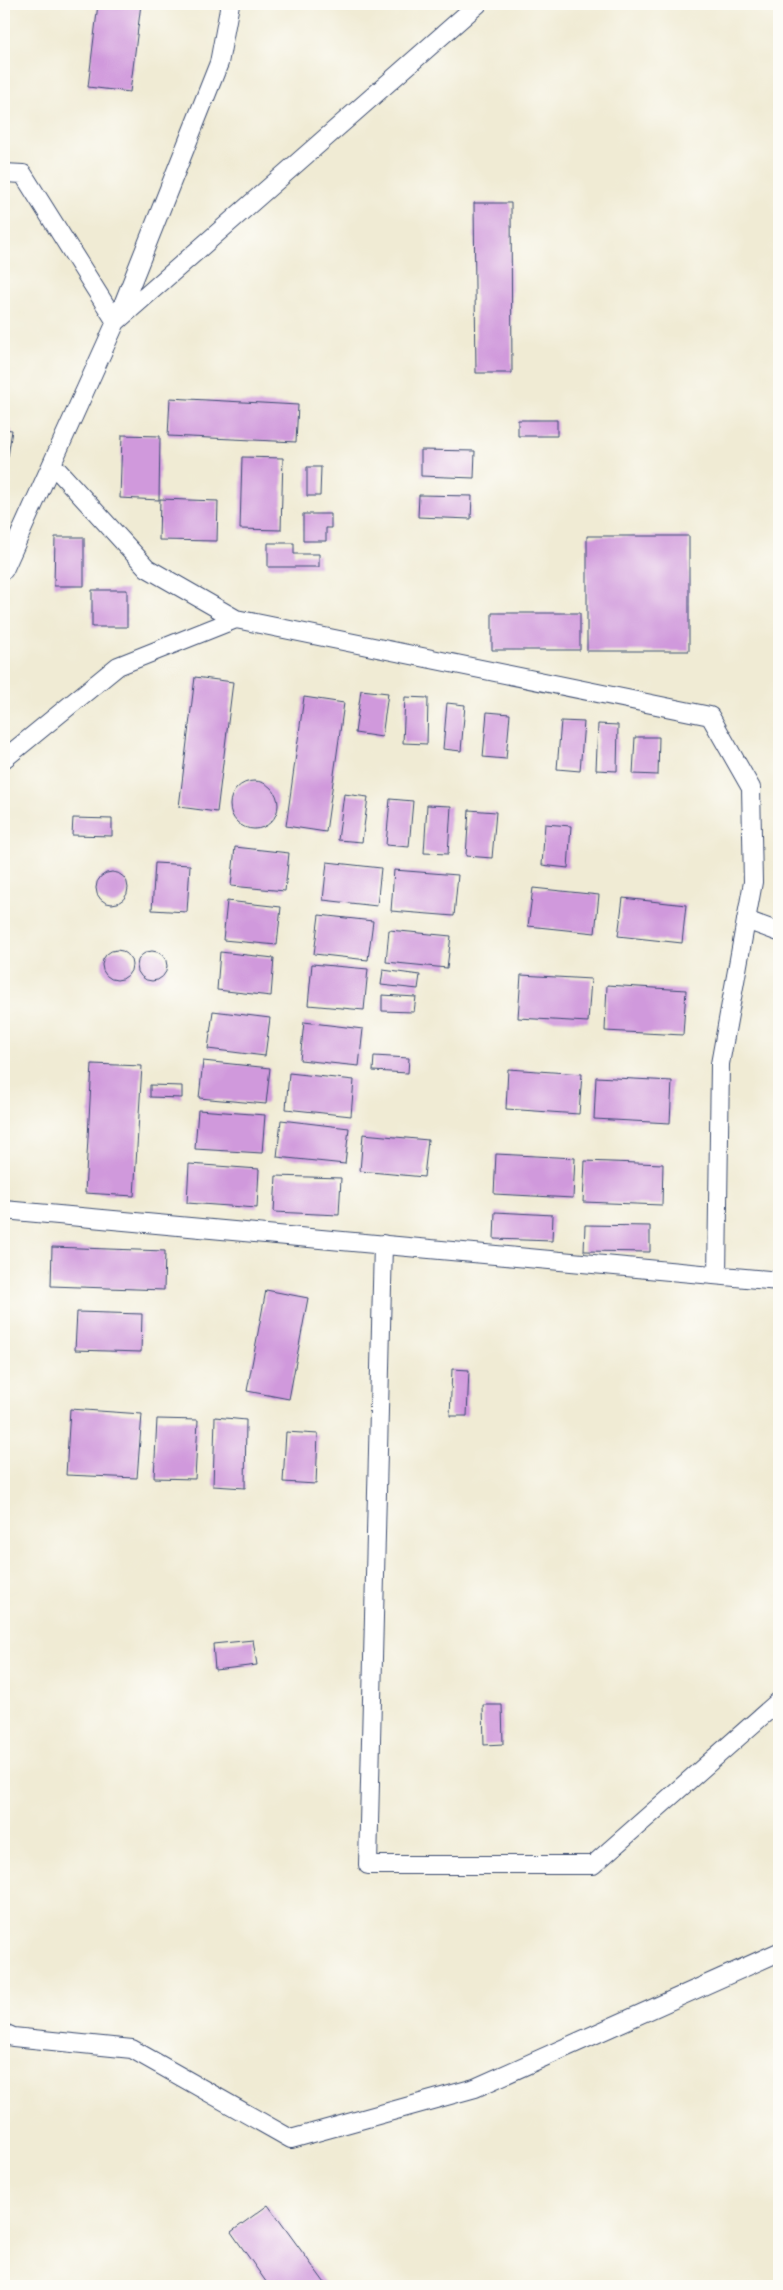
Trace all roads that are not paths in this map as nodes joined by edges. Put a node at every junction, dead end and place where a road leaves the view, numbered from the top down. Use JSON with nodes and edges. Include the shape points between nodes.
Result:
{"nodes":[{"id":1,"x":230,"y":4,"type":"edge"},
{"id":2,"x":478,"y":4,"type":"edge"},
{"id":3,"x":4,"y":173,"type":"edge"},
{"id":4,"x":116,"y":322,"type":"junction"},
{"id":5,"x":52,"y":464,"type":"junction"},
{"id":6,"x":4,"y":570,"type":"edge"},
{"id":7,"x":236,"y":619,"type":"junction"},
{"id":8,"x":4,"y":759,"type":"edge"},
{"id":9,"x":746,"y":920,"type":"junction"},
{"id":10,"x":779,"y":932,"type":"edge"},
{"id":11,"x":4,"y":1210,"type":"edge"},
{"id":12,"x":383,"y":1244,"type":"junction"},
{"id":13,"x":717,"y":1275,"type":"junction"},
{"id":14,"x":779,"y":1281,"type":"edge"},
{"id":15,"x":779,"y":1701,"type":"edge"},
{"id":16,"x":779,"y":1952,"type":"edge"},
{"id":17,"x":4,"y":2033,"type":"edge"}],
"edges":[{"from":1,"to":4,"type":"lane","via":[[219,63]]},
{"from":2,"to":4,"type":"lane"},
{"from":3,"to":4,"type":"lane","via":[[23,174]]},
{"from":4,"to":5,"type":"lane"},
{"from":5,"to":6,"type":"lane"},
{"from":5,"to":7,"type":"lane","via":[[147,568]]},
{"from":7,"to":8,"type":"lane","via":[[118,666]]},
{"from":7,"to":9,"type":"lane","via":[[710,716],[751,788],[753,882]]},
{"from":9,"to":10,"type":"lane"},
{"from":9,"to":13,"type":"lane","via":[[720,1064]]},
{"from":11,"to":12,"type":"lane"},
{"from":12,"to":13,"type":"lane"},
{"from":12,"to":15,"type":"lane","via":[[368,1865],[593,1865]]},
{"from":13,"to":14,"type":"lane"},
{"from":16,"to":17,"type":"lane","via":[[475,2088],[291,2139],[132,2049]]}]}
